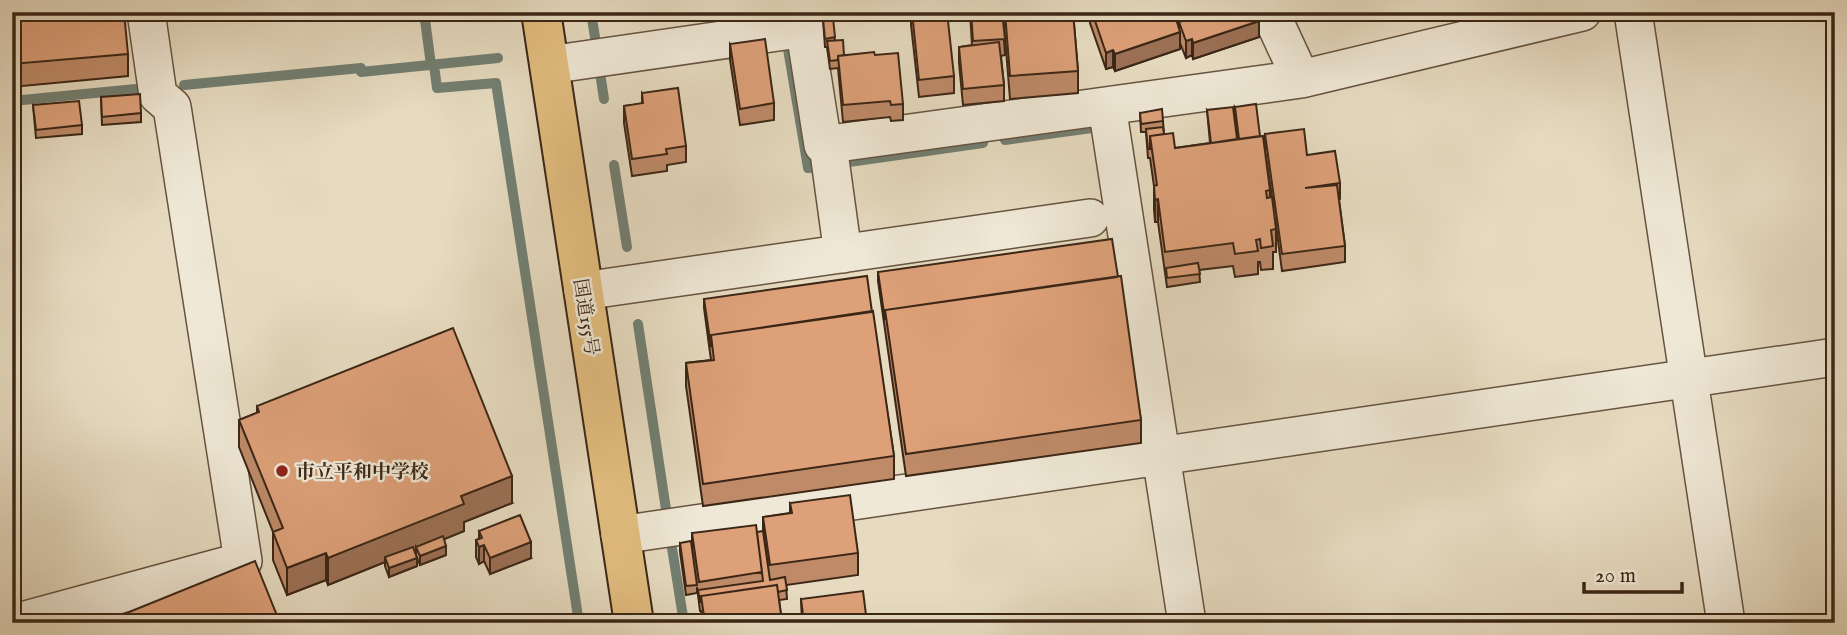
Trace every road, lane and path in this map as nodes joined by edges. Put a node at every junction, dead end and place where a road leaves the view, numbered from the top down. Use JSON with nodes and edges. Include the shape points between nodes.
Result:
{"nodes":[{"id":1,"x":146,"y":12,"type":"edge"},
{"id":2,"x":541,"y":12,"type":"edge"},
{"id":3,"x":1270,"y":12,"type":"edge"},
{"id":4,"x":1582,"y":12,"type":"edge"},
{"id":5,"x":1633,"y":12,"type":"edge"},
{"id":6,"x":804,"y":20,"type":"edge"},
{"id":7,"x":549,"y":65,"type":"junction"},
{"id":8,"x":1301,"y":79,"type":"junction"},
{"id":9,"x":1107,"y":106,"type":"junction"},
{"id":10,"x":828,"y":145,"type":"junction"},
{"id":11,"x":1090,"y":219,"type":"dead end"},
{"id":12,"x":843,"y":254,"type":"junction"},
{"id":13,"x":583,"y":291,"type":"junction"},
{"id":14,"x":1835,"y":357,"type":"edge"},
{"id":15,"x":1689,"y":379,"type":"junction"},
{"id":16,"x":1161,"y":456,"type":"junction"},
{"id":17,"x":620,"y":535,"type":"junction"},
{"id":18,"x":14,"y":623,"type":"edge"},
{"id":19,"x":634,"y":623,"type":"edge"},
{"id":20,"x":1187,"y":623,"type":"edge"},
{"id":21,"x":1726,"y":623,"type":"edge"}],
"edges":[{"from":1,"to":18,"type":"street","via":[[158,95],[172,107],[243,561]]},
{"from":2,"to":7,"type":"highway","name":"国道155号"},
{"from":3,"to":8,"type":"street"},
{"from":4,"to":8,"type":"street"},
{"from":5,"to":15,"type":"street"},
{"from":6,"to":7,"type":"street"},
{"from":6,"to":10,"type":"street","via":[[823,145]]},
{"from":7,"to":13,"type":"highway","name":"国道155号"},
{"from":8,"to":9,"type":"street"},
{"from":9,"to":10,"type":"street"},
{"from":9,"to":16,"type":"street"},
{"from":10,"to":12,"type":"street"},
{"from":11,"to":12,"type":"street"},
{"from":12,"to":13,"type":"street"},
{"from":13,"to":17,"type":"highway","name":"国道155号"},
{"from":14,"to":15,"type":"street"},
{"from":15,"to":16,"type":"street"},
{"from":15,"to":21,"type":"street"},
{"from":16,"to":17,"type":"street"},
{"from":16,"to":20,"type":"street"},
{"from":17,"to":19,"type":"highway","name":"国道155号"}]}
